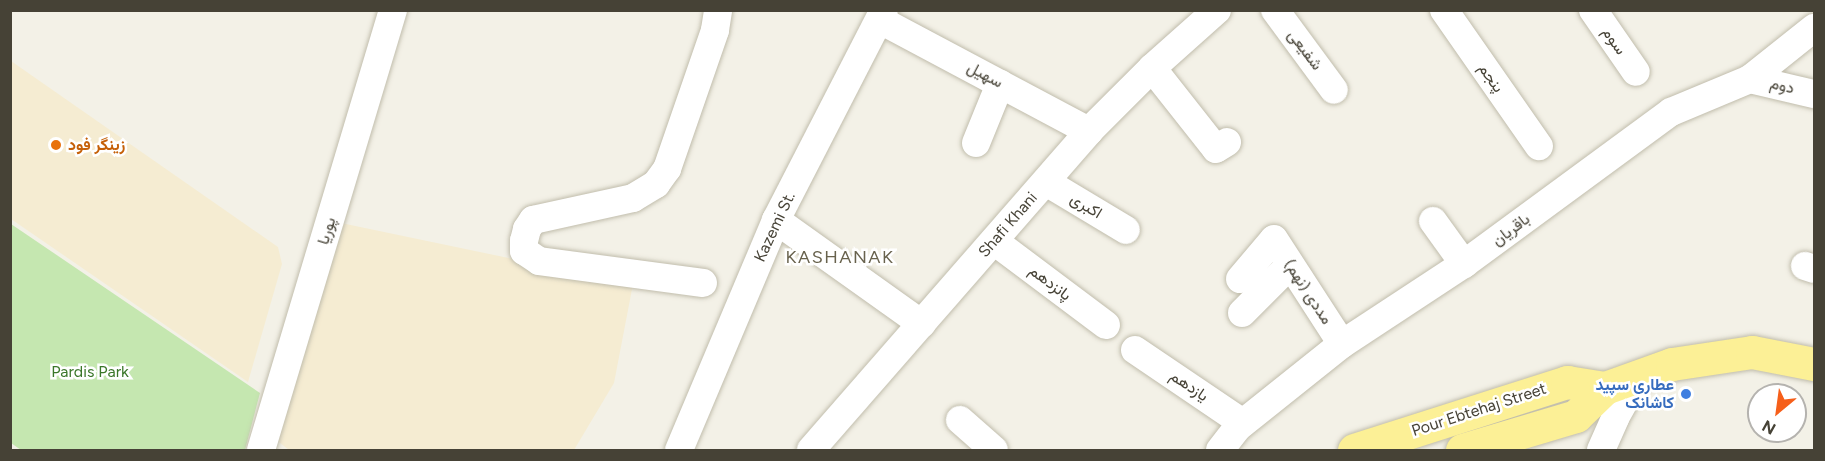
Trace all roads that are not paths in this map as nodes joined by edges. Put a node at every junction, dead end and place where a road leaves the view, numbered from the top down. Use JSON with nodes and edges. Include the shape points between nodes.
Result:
{"nodes":[{"id":1,"x":393,"y":10,"type":"edge"},
{"id":2,"x":718,"y":10,"type":"edge"},
{"id":3,"x":1217,"y":10,"type":"edge"},
{"id":4,"x":1275,"y":10,"type":"edge"},
{"id":5,"x":1444,"y":10,"type":"edge"},
{"id":6,"x":1593,"y":10,"type":"edge"},
{"id":7,"x":882,"y":15,"type":"edge"},
{"id":8,"x":1815,"y":28,"type":"edge"},
{"id":9,"x":1152,"y":68,"type":"junction"},
{"id":10,"x":1636,"y":72,"type":"dead end"},
{"id":11,"x":1750,"y":79,"type":"junction"},
{"id":12,"x":1000,"y":84,"type":"junction"},
{"id":13,"x":1334,"y":90,"type":"dead end"},
{"id":14,"x":1815,"y":94,"type":"edge"},
{"id":15,"x":1089,"y":131,"type":"junction"},
{"id":16,"x":976,"y":142,"type":"dead end"},
{"id":17,"x":1222,"y":146,"type":"dead end"},
{"id":18,"x":1539,"y":146,"type":"dead end"},
{"id":19,"x":1046,"y":182,"type":"junction"},
{"id":20,"x":776,"y":220,"type":"junction"},
{"id":21,"x":1433,"y":221,"type":"dead end"},
{"id":22,"x":1126,"y":230,"type":"dead end"},
{"id":23,"x":994,"y":241,"type":"junction"},
{"id":24,"x":1464,"y":264,"type":"junction"},
{"id":25,"x":1290,"y":265,"type":"junction"},
{"id":26,"x":1240,"y":279,"type":"dead end"},
{"id":27,"x":703,"y":283,"type":"dead end"},
{"id":28,"x":1242,"y":313,"type":"dead end"},
{"id":29,"x":922,"y":324,"type":"junction"},
{"id":30,"x":1106,"y":325,"type":"dead end"},
{"id":31,"x":1342,"y":344,"type":"junction"},
{"id":32,"x":1135,"y":350,"type":"dead end"},
{"id":33,"x":1815,"y":364,"type":"edge"},
{"id":34,"x":1639,"y":375,"type":"junction"},
{"id":35,"x":1605,"y":388,"type":"junction"},
{"id":36,"x":960,"y":420,"type":"dead end"},
{"id":37,"x":1243,"y":423,"type":"junction"},
{"id":38,"x":1491,"y":447,"type":"edge"},
{"id":39,"x":261,"y":450,"type":"edge"},
{"id":40,"x":678,"y":450,"type":"edge"},
{"id":41,"x":811,"y":450,"type":"edge"},
{"id":42,"x":994,"y":450,"type":"edge"},
{"id":43,"x":1220,"y":450,"type":"edge"},
{"id":44,"x":1354,"y":450,"type":"edge"},
{"id":45,"x":1601,"y":450,"type":"edge"}],
"edges":[{"from":1,"to":39,"type":"street","name":"پوریا"},
{"from":2,"to":27,"type":"street","via":[[715,30],[667,169],[656,184],[633,198],[533,220],[524,240],[524,250],[539,261]]},
{"from":3,"to":9,"type":"street","name":"Shafi Khani"},
{"from":4,"to":13,"type":"street","name":"شفیعی"},
{"from":5,"to":18,"type":"street","name":"پنجم"},
{"from":6,"to":10,"type":"street","name":"سوم"},
{"from":7,"to":12,"type":"street","name":"سهیل"},
{"from":7,"to":20,"type":"street","name":"Kazemi St."},
{"from":8,"to":11,"type":"street","name":"باقریان"},
{"from":9,"to":15,"type":"street","name":"Shafi Khani"},
{"from":9,"to":17,"type":"street"},
{"from":11,"to":14,"type":"street","name":"دوم"},
{"from":11,"to":24,"type":"street","name":"باقریان","via":[[1671,112]]},
{"from":12,"to":15,"type":"street","name":"سهیل"},
{"from":12,"to":16,"type":"street"},
{"from":15,"to":19,"type":"street","name":"Shafi Khani"},
{"from":19,"to":22,"type":"street","name":"اکبری"},
{"from":19,"to":23,"type":"street","name":"Shafi Khani"},
{"from":20,"to":29,"type":"street"},
{"from":20,"to":40,"type":"street","name":"Kazemi St."},
{"from":21,"to":24,"type":"street"},
{"from":23,"to":29,"type":"street","name":"Shafi Khani"},
{"from":23,"to":30,"type":"street","name":"پانزدهم"},
{"from":24,"to":31,"type":"street","name":"باقریان"},
{"from":25,"to":26,"type":"street","name":"مددی (نهم)","via":[[1274,239]]},
{"from":25,"to":28,"type":"street"},
{"from":25,"to":31,"type":"street","name":"مددی (نهم)"},
{"from":29,"to":41,"type":"street","name":"Shafi Khani"},
{"from":31,"to":37,"type":"street","name":"باقریان"},
{"from":32,"to":37,"type":"street","name":"یازدهم"},
{"from":33,"to":34,"type":"main road","name":"Pour Ebtehaj Street","via":[[1752,351],[1672,364]]},
{"from":34,"to":35,"type":"main road","name":"Pour Ebtehaj Street"},
{"from":34,"to":45,"type":"street"},
{"from":35,"to":38,"type":"main road","name":"Pour Ebtehaj Street","via":[[1576,416]]},
{"from":35,"to":44,"type":"main road","name":"Pour Ebtehaj Street","via":[[1567,382]]},
{"from":36,"to":42,"type":"street"},
{"from":37,"to":43,"type":"street","name":"باقریان"}]}
